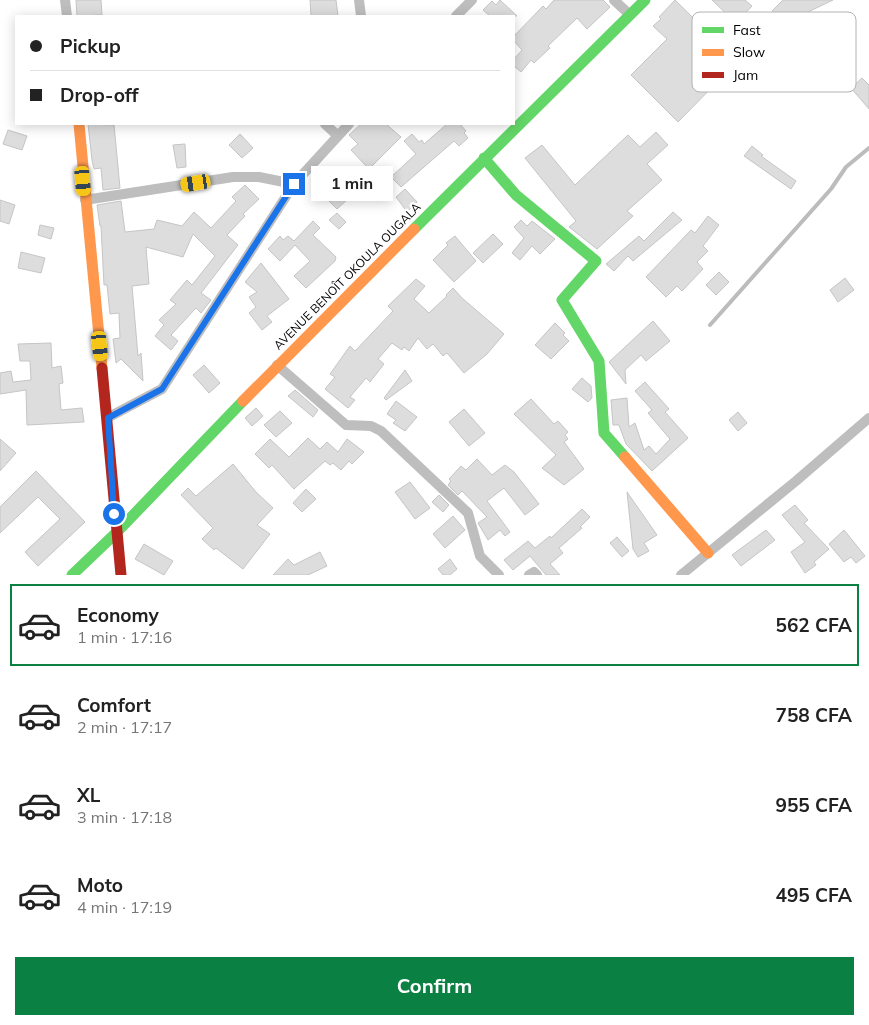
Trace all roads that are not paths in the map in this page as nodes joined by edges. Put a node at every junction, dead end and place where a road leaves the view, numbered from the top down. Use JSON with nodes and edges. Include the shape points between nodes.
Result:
{"nodes":[{"id":1,"x":65,"y":0,"type":"edge"},
{"id":2,"x":359,"y":0,"type":"edge"},
{"id":3,"x":472,"y":0,"type":"edge"},
{"id":4,"x":614,"y":0,"type":"edge"},
{"id":5,"x":645,"y":0,"type":"edge"},
{"id":6,"x":67,"y":15,"type":"edge"},
{"id":7,"x":361,"y":15,"type":"edge"},
{"id":8,"x":457,"y":15,"type":"edge"},
{"id":9,"x":630,"y":16,"type":"junction"},
{"id":10,"x":78,"y":125,"type":"edge"},
{"id":11,"x":326,"y":125,"type":"edge"},
{"id":12,"x":348,"y":125,"type":"edge"},
{"id":13,"x":338,"y":135,"type":"junction"},
{"id":14,"x":484,"y":158,"type":"junction"},
{"id":15,"x":294,"y":184,"type":"junction"},
{"id":16,"x":85,"y":200,"type":"junction"},
{"id":17,"x":277,"y":365,"type":"junction"},
{"id":18,"x":108,"y":418,"type":"junction"},
{"id":19,"x":869,"y":418,"type":"edge"},
{"id":20,"x":116,"y":533,"type":"junction"},
{"id":21,"x":708,"y":552,"type":"junction"},
{"id":22,"x":72,"y":575,"type":"edge"},
{"id":23,"x":121,"y":575,"type":"edge"},
{"id":24,"x":499,"y":575,"type":"edge"},
{"id":25,"x":529,"y":575,"type":"edge"},
{"id":26,"x":537,"y":575,"type":"edge"},
{"id":27,"x":680,"y":575,"type":"edge"}],
"edges":[{"from":1,"to":6,"type":"street"},
{"from":2,"to":7,"type":"street"},
{"from":3,"to":8,"type":"street"},
{"from":4,"to":9,"type":"street"},
{"from":5,"to":9,"type":"street","name":"AVENUE BENOÎT OKOULA OUGALA"},
{"from":9,"to":14,"type":"street","name":"AVENUE BENOÎT OKOULA OUGALA"},
{"from":10,"to":16,"type":"street"},
{"from":11,"to":13,"type":"street"},
{"from":12,"to":13,"type":"street"},
{"from":13,"to":15,"type":"street"},
{"from":14,"to":17,"type":"street","name":"AVENUE BENOÎT OKOULA OUGALA"},
{"from":14,"to":21,"type":"street","via":[[516,195],[596,261],[562,300],[599,360],[604,433]]},
{"from":15,"to":16,"type":"street","via":[[259,177],[233,177]]},
{"from":15,"to":18,"type":"street","via":[[162,389]]},
{"from":16,"to":18,"type":"street"},
{"from":17,"to":20,"type":"street","name":"AVENUE BENOÎT OKOULA OUGALA"},
{"from":17,"to":24,"type":"street","via":[[346,425],[371,426],[382,431],[468,513],[480,556]]},
{"from":18,"to":20,"type":"street"},
{"from":19,"to":21,"type":"street"},
{"from":20,"to":22,"type":"street","name":"AVENUE BENOÎT OKOULA OUGALA"},
{"from":20,"to":23,"type":"street"},
{"from":21,"to":27,"type":"street"},
{"from":25,"to":26,"type":"street","via":[[534,572]]}]}
